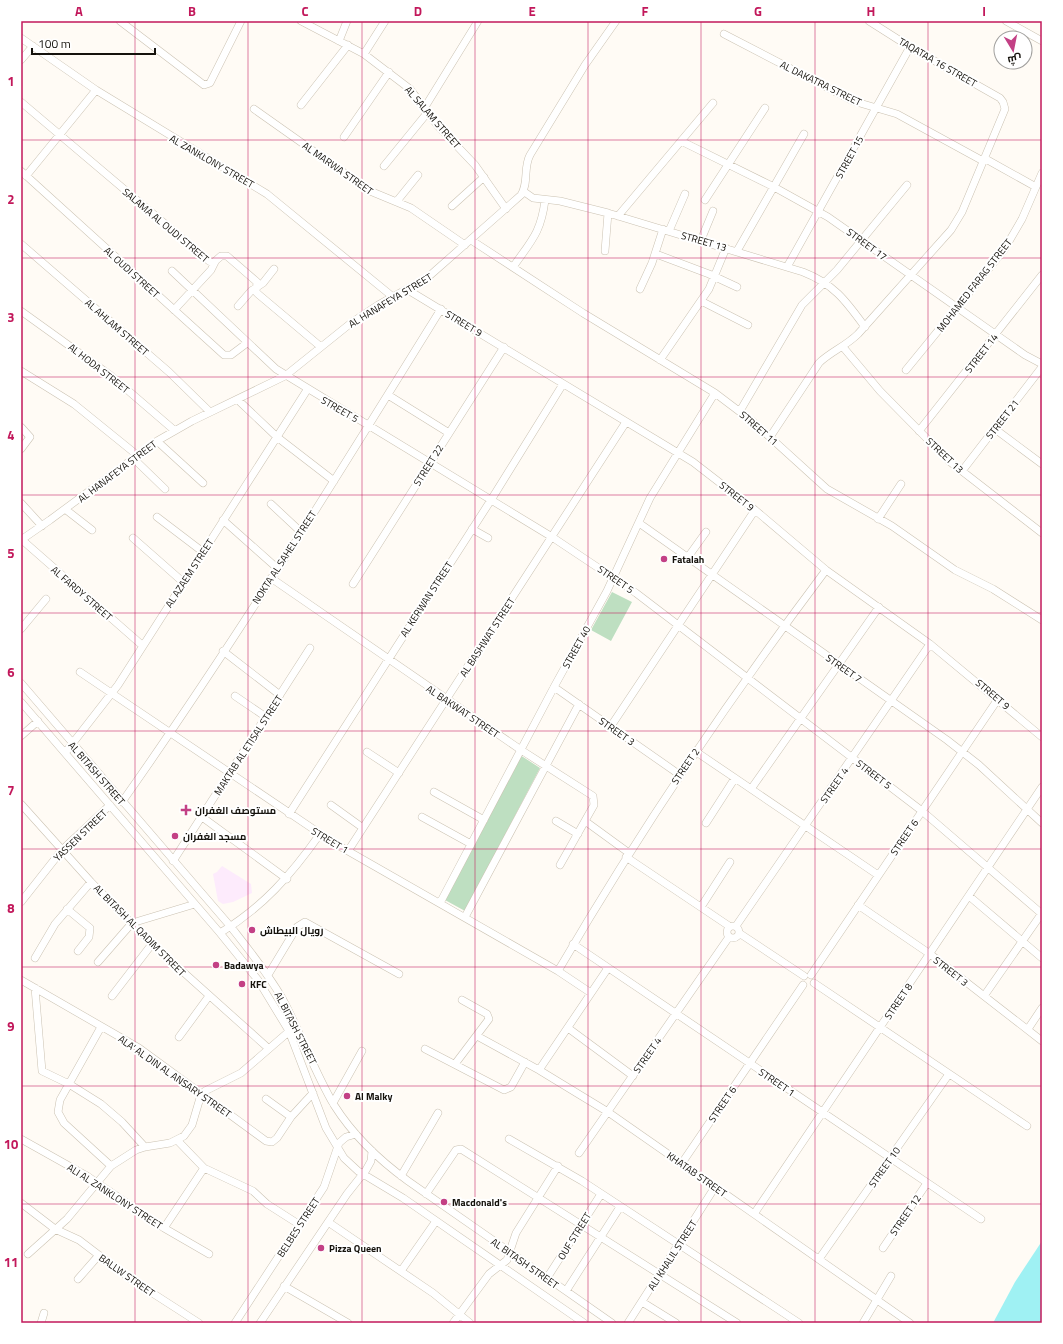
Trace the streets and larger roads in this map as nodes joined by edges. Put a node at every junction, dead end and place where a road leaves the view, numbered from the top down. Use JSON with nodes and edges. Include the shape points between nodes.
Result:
{"nodes":[{"id":1,"x":120,"y":21,"type":"edge"},
{"id":2,"x":241,"y":21,"type":"edge"},
{"id":3,"x":301,"y":21,"type":"edge"},
{"id":4,"x":347,"y":21,"type":"edge"},
{"id":5,"x":385,"y":21,"type":"edge"},
{"id":6,"x":478,"y":21,"type":"edge"},
{"id":7,"x":616,"y":21,"type":"edge"},
{"id":8,"x":870,"y":21,"type":"edge"},
{"id":9,"x":1006,"y":21,"type":"edge"},
{"id":10,"x":724,"y":34,"type":"dead end"},
{"id":11,"x":21,"y":38,"type":"edge"},
{"id":12,"x":339,"y":41,"type":"junction"},
{"id":13,"x":1042,"y":42,"type":"edge"},
{"id":14,"x":348,"y":45,"type":"junction"},
{"id":15,"x":33,"y":46,"type":"junction"},
{"id":16,"x":910,"y":47,"type":"junction"},
{"id":17,"x":364,"y":54,"type":"junction"},
{"id":18,"x":21,"y":60,"type":"edge"},
{"id":19,"x":389,"y":72,"type":"junction"},
{"id":20,"x":96,"y":90,"type":"junction"},
{"id":21,"x":21,"y":102,"type":"edge"},
{"id":22,"x":713,"y":102,"type":"dead end"},
{"id":23,"x":301,"y":105,"type":"dead end"},
{"id":24,"x":876,"y":107,"type":"junction"},
{"id":25,"x":764,"y":108,"type":"dead end"},
{"id":26,"x":254,"y":109,"type":"dead end"},
{"id":27,"x":426,"y":110,"type":"junction"},
{"id":28,"x":804,"y":134,"type":"dead end"},
{"id":29,"x":59,"y":136,"type":"junction"},
{"id":30,"x":344,"y":137,"type":"dead end"},
{"id":31,"x":681,"y":141,"type":"junction"},
{"id":32,"x":984,"y":160,"type":"junction"},
{"id":33,"x":727,"y":165,"type":"junction"},
{"id":34,"x":384,"y":166,"type":"dead end"},
{"id":35,"x":1042,"y":173,"type":"edge"},
{"id":36,"x":24,"y":174,"type":"edge"},
{"id":37,"x":418,"y":175,"type":"dead end"},
{"id":38,"x":484,"y":177,"type":"junction"},
{"id":39,"x":907,"y":185,"type":"dead end"},
{"id":40,"x":774,"y":187,"type":"junction"},
{"id":41,"x":1036,"y":187,"type":"junction"},
{"id":42,"x":523,"y":191,"type":"junction"},
{"id":43,"x":685,"y":194,"type":"dead end"},
{"id":44,"x":545,"y":200,"type":"junction"},
{"id":45,"x":705,"y":200,"type":"dead end"},
{"id":46,"x":397,"y":201,"type":"junction"},
{"id":47,"x":452,"y":206,"type":"dead end"},
{"id":48,"x":506,"y":209,"type":"junction"},
{"id":49,"x":713,"y":211,"type":"dead end"},
{"id":50,"x":818,"y":211,"type":"junction"},
{"id":51,"x":608,"y":213,"type":"junction"},
{"id":52,"x":618,"y":216,"type":"junction"},
{"id":53,"x":666,"y":230,"type":"junction"},
{"id":54,"x":471,"y":240,"type":"junction"},
{"id":55,"x":701,"y":240,"type":"junction"},
{"id":56,"x":862,"y":240,"type":"junction"},
{"id":57,"x":21,"y":244,"type":"edge"},
{"id":58,"x":465,"y":245,"type":"junction"},
{"id":59,"x":726,"y":248,"type":"junction"},
{"id":60,"x":605,"y":250,"type":"dead end"},
{"id":61,"x":737,"y":251,"type":"junction"},
{"id":62,"x":656,"y":254,"type":"junction"},
{"id":63,"x":215,"y":262,"type":"junction"},
{"id":64,"x":513,"y":267,"type":"junction"},
{"id":65,"x":787,"y":267,"type":"junction"},
{"id":66,"x":274,"y":269,"type":"dead end"},
{"id":67,"x":172,"y":271,"type":"dead end"},
{"id":68,"x":1042,"y":274,"type":"edge"},
{"id":69,"x":910,"y":275,"type":"junction"},
{"id":70,"x":715,"y":277,"type":"junction"},
{"id":71,"x":825,"y":282,"type":"junction"},
{"id":72,"x":737,"y":287,"type":"dead end"},
{"id":73,"x":256,"y":288,"type":"junction"},
{"id":74,"x":640,"y":289,"type":"dead end"},
{"id":75,"x":192,"y":290,"type":"junction"},
{"id":76,"x":408,"y":290,"type":"junction"},
{"id":77,"x":393,"y":297,"type":"junction"},
{"id":78,"x":701,"y":301,"type":"junction"},
{"id":79,"x":238,"y":306,"type":"dead end"},
{"id":80,"x":958,"y":308,"type":"junction"},
{"id":81,"x":441,"y":309,"type":"junction"},
{"id":82,"x":174,"y":310,"type":"junction"},
{"id":83,"x":21,"y":311,"type":"edge"},
{"id":84,"x":748,"y":325,"type":"dead end"},
{"id":85,"x":865,"y":327,"type":"junction"},
{"id":86,"x":996,"y":335,"type":"junction"},
{"id":87,"x":247,"y":343,"type":"junction"},
{"id":88,"x":320,"y":347,"type":"junction"},
{"id":89,"x":504,"y":347,"type":"junction"},
{"id":90,"x":843,"y":347,"type":"junction"},
{"id":91,"x":660,"y":360,"type":"junction"},
{"id":92,"x":1042,"y":364,"type":"edge"},
{"id":93,"x":1042,"y":367,"type":"edge"},
{"id":94,"x":906,"y":370,"type":"dead end"},
{"id":95,"x":21,"y":371,"type":"edge"},
{"id":96,"x":285,"y":376,"type":"junction"},
{"id":97,"x":563,"y":384,"type":"junction"},
{"id":98,"x":307,"y":390,"type":"junction"},
{"id":99,"x":715,"y":393,"type":"junction"},
{"id":100,"x":388,"y":395,"type":"junction"},
{"id":101,"x":238,"y":400,"type":"junction"},
{"id":102,"x":740,"y":411,"type":"junction"},
{"id":103,"x":210,"y":412,"type":"junction"},
{"id":104,"x":626,"y":422,"type":"junction"},
{"id":105,"x":368,"y":426,"type":"junction"},
{"id":106,"x":21,"y":427,"type":"edge"},
{"id":107,"x":995,"y":429,"type":"junction"},
{"id":108,"x":174,"y":430,"type":"junction"},
{"id":109,"x":919,"y":431,"type":"junction"},
{"id":110,"x":449,"y":433,"type":"junction"},
{"id":111,"x":277,"y":437,"type":"junction"},
{"id":112,"x":770,"y":437,"type":"junction"},
{"id":113,"x":157,"y":441,"type":"junction"},
{"id":114,"x":21,"y":449,"type":"edge"},
{"id":115,"x":677,"y":452,"type":"junction"},
{"id":116,"x":135,"y":456,"type":"junction"},
{"id":117,"x":430,"y":462,"type":"junction"},
{"id":118,"x":1042,"y":464,"type":"edge"},
{"id":119,"x":962,"y":471,"type":"junction"},
{"id":120,"x":334,"y":482,"type":"junction"},
{"id":121,"x":203,"y":483,"type":"dead end"},
{"id":122,"x":901,"y":484,"type":"dead end"},
{"id":123,"x":165,"y":489,"type":"dead end"},
{"id":124,"x":491,"y":500,"type":"junction"},
{"id":125,"x":21,"y":503,"type":"edge"},
{"id":126,"x":271,"y":504,"type":"dead end"},
{"id":127,"x":66,"y":509,"type":"junction"},
{"id":128,"x":755,"y":510,"type":"junction"},
{"id":129,"x":157,"y":517,"type":"dead end"},
{"id":130,"x":878,"y":519,"type":"junction"},
{"id":131,"x":223,"y":520,"type":"junction"},
{"id":132,"x":639,"y":523,"type":"junction"},
{"id":133,"x":42,"y":526,"type":"junction"},
{"id":134,"x":472,"y":529,"type":"junction"},
{"id":135,"x":92,"y":530,"type":"dead end"},
{"id":136,"x":301,"y":532,"type":"junction"},
{"id":137,"x":706,"y":532,"type":"dead end"},
{"id":138,"x":1042,"y":533,"type":"edge"},
{"id":139,"x":552,"y":537,"type":"junction"},
{"id":140,"x":133,"y":538,"type":"dead end"},
{"id":141,"x":488,"y":538,"type":"dead end"},
{"id":142,"x":21,"y":540,"type":"edge"},
{"id":143,"x":203,"y":552,"type":"junction"},
{"id":144,"x":688,"y":557,"type":"junction"},
{"id":145,"x":277,"y":568,"type":"junction"},
{"id":146,"x":826,"y":570,"type":"junction"},
{"id":147,"x":712,"y":574,"type":"junction"},
{"id":148,"x":271,"y":578,"type":"junction"},
{"id":149,"x":614,"y":578,"type":"junction"},
{"id":150,"x":183,"y":582,"type":"junction"},
{"id":151,"x":353,"y":584,"type":"dead end"},
{"id":152,"x":46,"y":599,"type":"dead end"},
{"id":153,"x":879,"y":607,"type":"junction"},
{"id":154,"x":1042,"y":620,"type":"edge"},
{"id":155,"x":22,"y":625,"type":"edge"},
{"id":156,"x":679,"y":625,"type":"junction"},
{"id":157,"x":784,"y":626,"type":"junction"},
{"id":158,"x":930,"y":644,"type":"junction"},
{"id":159,"x":143,"y":646,"type":"junction"},
{"id":160,"x":310,"y":648,"type":"dead end"},
{"id":161,"x":223,"y":651,"type":"junction"},
{"id":162,"x":388,"y":659,"type":"junction"},
{"id":163,"x":839,"y":664,"type":"junction"},
{"id":164,"x":80,"y":672,"type":"dead end"},
{"id":165,"x":746,"y":678,"type":"junction"},
{"id":166,"x":21,"y":684,"type":"edge"},
{"id":167,"x":554,"y":687,"type":"junction"},
{"id":168,"x":112,"y":694,"type":"junction"},
{"id":169,"x":280,"y":695,"type":"junction"},
{"id":170,"x":235,"y":696,"type":"dead end"},
{"id":171,"x":446,"y":699,"type":"junction"},
{"id":172,"x":998,"y":699,"type":"junction"},
{"id":173,"x":21,"y":702,"type":"edge"},
{"id":174,"x":892,"y":702,"type":"junction"},
{"id":175,"x":579,"y":704,"type":"junction"},
{"id":176,"x":266,"y":717,"type":"junction"},
{"id":177,"x":801,"y":719,"type":"junction"},
{"id":178,"x":38,"y":722,"type":"junction"},
{"id":179,"x":611,"y":726,"type":"junction"},
{"id":180,"x":170,"y":733,"type":"junction"},
{"id":181,"x":21,"y":736,"type":"edge"},
{"id":182,"x":1042,"y":737,"type":"edge"},
{"id":183,"x":72,"y":744,"type":"junction"},
{"id":184,"x":521,"y":750,"type":"junction"},
{"id":185,"x":695,"y":751,"type":"junction"},
{"id":186,"x":367,"y":752,"type":"dead end"},
{"id":187,"x":962,"y":752,"type":"junction"},
{"id":188,"x":65,"y":753,"type":"junction"},
{"id":189,"x":853,"y":758,"type":"junction"},
{"id":190,"x":546,"y":766,"type":"junction"},
{"id":191,"x":399,"y":772,"type":"junction"},
{"id":192,"x":230,"y":774,"type":"junction"},
{"id":193,"x":680,"y":774,"type":"junction"},
{"id":194,"x":736,"y":778,"type":"junction"},
{"id":195,"x":1042,"y":787,"type":"edge"},
{"id":196,"x":751,"y":789,"type":"junction"},
{"id":197,"x":434,"y":792,"type":"dead end"},
{"id":198,"x":122,"y":802,"type":"junction"},
{"id":199,"x":21,"y":804,"type":"edge"},
{"id":200,"x":110,"y":805,"type":"junction"},
{"id":201,"x":330,"y":805,"type":"dead end"},
{"id":202,"x":1027,"y":809,"type":"junction"},
{"id":203,"x":922,"y":811,"type":"junction"},
{"id":204,"x":289,"y":814,"type":"junction"},
{"id":205,"x":202,"y":817,"type":"junction"},
{"id":206,"x":422,"y":817,"type":"dead end"},
{"id":207,"x":484,"y":820,"type":"junction"},
{"id":208,"x":556,"y":821,"type":"dead end"},
{"id":209,"x":585,"y":821,"type":"junction"},
{"id":210,"x":706,"y":823,"type":"dead end"},
{"id":211,"x":1042,"y":823,"type":"edge"},
{"id":212,"x":805,"y":826,"type":"junction"},
{"id":213,"x":363,"y":828,"type":"junction"},
{"id":214,"x":320,"y":834,"type":"junction"},
{"id":215,"x":578,"y":834,"type":"junction"},
{"id":216,"x":471,"y":844,"type":"junction"},
{"id":217,"x":62,"y":850,"type":"junction"},
{"id":218,"x":348,"y":851,"type":"junction"},
{"id":219,"x":628,"y":855,"type":"junction"},
{"id":220,"x":174,"y":861,"type":"junction"},
{"id":221,"x":730,"y":862,"type":"dead end"},
{"id":222,"x":560,"y":866,"type":"dead end"},
{"id":223,"x":988,"y":867,"type":"junction"},
{"id":224,"x":878,"y":875,"type":"junction"},
{"id":225,"x":287,"y":879,"type":"junction"},
{"id":226,"x":91,"y":882,"type":"junction"},
{"id":227,"x":969,"y":896,"type":"junction"},
{"id":228,"x":21,"y":902,"type":"edge"},
{"id":229,"x":440,"y":903,"type":"junction"},
{"id":230,"x":195,"y":904,"type":"junction"},
{"id":231,"x":858,"y":905,"type":"junction"},
{"id":232,"x":701,"y":907,"type":"junction"},
{"id":233,"x":67,"y":909,"type":"junction"},
{"id":234,"x":1042,"y":913,"type":"edge"},
{"id":235,"x":465,"y":917,"type":"junction"},
{"id":236,"x":132,"y":923,"type":"junction"},
{"id":237,"x":231,"y":926,"type":"junction"},
{"id":238,"x":735,"y":928,"type":"junction"},
{"id":239,"x":220,"y":933,"type":"junction"},
{"id":240,"x":729,"y":937,"type":"junction"},
{"id":241,"x":1022,"y":941,"type":"junction"},
{"id":242,"x":152,"y":944,"type":"junction"},
{"id":243,"x":573,"y":944,"type":"junction"},
{"id":244,"x":78,"y":951,"type":"dead end"},
{"id":245,"x":930,"y":954,"type":"junction"},
{"id":246,"x":35,"y":958,"type":"dead end"},
{"id":247,"x":1042,"y":958,"type":"edge"},
{"id":248,"x":98,"y":962,"type":"dead end"},
{"id":249,"x":608,"y":968,"type":"junction"},
{"id":250,"x":558,"y":971,"type":"junction"},
{"id":251,"x":399,"y":974,"type":"dead end"},
{"id":252,"x":268,"y":975,"type":"junction"},
{"id":253,"x":807,"y":975,"type":"junction"},
{"id":254,"x":21,"y":980,"type":"edge"},
{"id":255,"x":814,"y":983,"type":"junction"},
{"id":256,"x":803,"y":985,"type":"junction"},
{"id":257,"x":35,"y":988,"type":"junction"},
{"id":258,"x":591,"y":993,"type":"junction"},
{"id":259,"x":112,"y":996,"type":"dead end"},
{"id":260,"x":209,"y":996,"type":"junction"},
{"id":261,"x":984,"y":996,"type":"junction"},
{"id":262,"x":462,"y":1000,"type":"dead end"},
{"id":263,"x":1042,"y":1008,"type":"edge"},
{"id":264,"x":676,"y":1014,"type":"junction"},
{"id":265,"x":296,"y":1025,"type":"junction"},
{"id":266,"x":101,"y":1027,"type":"junction"},
{"id":267,"x":568,"y":1028,"type":"junction"},
{"id":268,"x":880,"y":1028,"type":"junction"},
{"id":269,"x":1028,"y":1029,"type":"junction"},
{"id":270,"x":289,"y":1031,"type":"junction"},
{"id":271,"x":477,"y":1036,"type":"junction"},
{"id":272,"x":179,"y":1037,"type":"dead end"},
{"id":273,"x":1042,"y":1040,"type":"edge"},
{"id":274,"x":268,"y":1048,"type":"junction"},
{"id":275,"x":425,"y":1049,"type":"dead end"},
{"id":276,"x":362,"y":1051,"type":"dead end"},
{"id":277,"x":525,"y":1062,"type":"junction"},
{"id":278,"x":750,"y":1063,"type":"junction"},
{"id":279,"x":455,"y":1064,"type":"junction"},
{"id":280,"x":540,"y":1070,"type":"junction"},
{"id":281,"x":949,"y":1074,"type":"junction"},
{"id":282,"x":633,"y":1076,"type":"junction"},
{"id":283,"x":69,"y":1084,"type":"junction"},
{"id":284,"x":314,"y":1093,"type":"junction"},
{"id":285,"x":202,"y":1094,"type":"junction"},
{"id":286,"x":266,"y":1099,"type":"dead end"},
{"id":287,"x":333,"y":1103,"type":"junction"},
{"id":288,"x":608,"y":1112,"type":"junction"},
{"id":289,"x":823,"y":1112,"type":"junction"},
{"id":290,"x":438,"y":1113,"type":"dead end"},
{"id":291,"x":291,"y":1117,"type":"junction"},
{"id":292,"x":1027,"y":1126,"type":"dead end"},
{"id":293,"x":356,"y":1134,"type":"junction"},
{"id":294,"x":21,"y":1139,"type":"edge"},
{"id":295,"x":509,"y":1139,"type":"dead end"},
{"id":296,"x":177,"y":1140,"type":"junction"},
{"id":297,"x":145,"y":1147,"type":"junction"},
{"id":298,"x":336,"y":1147,"type":"junction"},
{"id":299,"x":372,"y":1151,"type":"junction"},
{"id":300,"x":580,"y":1153,"type":"dead end"},
{"id":301,"x":890,"y":1158,"type":"junction"},
{"id":302,"x":682,"y":1163,"type":"junction"},
{"id":303,"x":111,"y":1166,"type":"junction"},
{"id":304,"x":558,"y":1166,"type":"junction"},
{"id":305,"x":204,"y":1168,"type":"junction"},
{"id":306,"x":363,"y":1174,"type":"junction"},
{"id":307,"x":401,"y":1176,"type":"junction"},
{"id":308,"x":96,"y":1182,"type":"junction"},
{"id":309,"x":927,"y":1183,"type":"junction"},
{"id":310,"x":715,"y":1187,"type":"junction"},
{"id":311,"x":426,"y":1194,"type":"junction"},
{"id":312,"x":601,"y":1194,"type":"junction"},
{"id":313,"x":538,"y":1198,"type":"junction"},
{"id":314,"x":21,"y":1203,"type":"edge"},
{"id":315,"x":620,"y":1207,"type":"junction"},
{"id":316,"x":754,"y":1214,"type":"junction"},
{"id":317,"x":981,"y":1219,"type":"dead end"},
{"id":318,"x":436,"y":1221,"type":"junction"},
{"id":319,"x":328,"y":1222,"type":"junction"},
{"id":320,"x":581,"y":1225,"type":"junction"},
{"id":321,"x":300,"y":1226,"type":"junction"},
{"id":322,"x":164,"y":1228,"type":"junction"},
{"id":323,"x":55,"y":1229,"type":"junction"},
{"id":324,"x":601,"y":1237,"type":"junction"},
{"id":325,"x":678,"y":1245,"type":"junction"},
{"id":326,"x":883,"y":1248,"type":"dead end"},
{"id":327,"x":510,"y":1252,"type":"junction"},
{"id":328,"x":28,"y":1254,"type":"dead end"},
{"id":329,"x":209,"y":1254,"type":"dead end"},
{"id":330,"x":99,"y":1255,"type":"junction"},
{"id":331,"x":819,"y":1259,"type":"junction"},
{"id":332,"x":500,"y":1266,"type":"junction"},
{"id":333,"x":401,"y":1272,"type":"junction"},
{"id":334,"x":659,"y":1274,"type":"junction"},
{"id":335,"x":891,"y":1276,"type":"dead end"},
{"id":336,"x":547,"y":1278,"type":"junction"},
{"id":337,"x":78,"y":1279,"type":"dead end"},
{"id":338,"x":284,"y":1286,"type":"junction"},
{"id":339,"x":566,"y":1291,"type":"junction"},
{"id":340,"x":877,"y":1300,"type":"junction"},
{"id":341,"x":642,"y":1302,"type":"junction"},
{"id":342,"x":44,"y":1313,"type":"dead end"},
{"id":343,"x":459,"y":1314,"type":"junction"},
{"id":344,"x":41,"y":1323,"type":"edge"},
{"id":345,"x":199,"y":1323,"type":"edge"},
{"id":346,"x":235,"y":1323,"type":"edge"},
{"id":347,"x":260,"y":1323,"type":"edge"},
{"id":348,"x":348,"y":1323,"type":"edge"},
{"id":349,"x":452,"y":1323,"type":"edge"},
{"id":350,"x":470,"y":1323,"type":"edge"},
{"id":351,"x":584,"y":1323,"type":"edge"},
{"id":352,"x":612,"y":1323,"type":"edge"},
{"id":353,"x":628,"y":1323,"type":"edge"},
{"id":354,"x":676,"y":1323,"type":"edge"},
{"id":355,"x":737,"y":1323,"type":"edge"},
{"id":356,"x":799,"y":1323,"type":"edge"},
{"id":357,"x":863,"y":1323,"type":"edge"},
{"id":358,"x":910,"y":1323,"type":"edge"}],
"edges":[{"from":1,"to":2,"type":"street","via":[[204,85],[210,83]]},
{"from":3,"to":12,"type":"street","name":"AL SALAM STREET"},
{"from":4,"to":12,"type":"street"},
{"from":5,"to":17,"type":"street"},
{"from":6,"to":27,"type":"street"},
{"from":7,"to":42,"type":"street","via":[[585,65],[530,155]]},
{"from":8,"to":16,"type":"street","name":"TAQATAA 16 STREET"},
{"from":9,"to":13,"type":"street"},
{"from":10,"to":24,"type":"street","name":"AL DAKATRA STREET","via":[[842,95]]},
{"from":11,"to":15,"type":"street","name":"AL ZANKLONY STREET"},
{"from":12,"to":14,"type":"street","name":"AL SALAM STREET"},
{"from":14,"to":17,"type":"street","name":"AL SALAM STREET"},
{"from":14,"to":23,"type":"street"},
{"from":15,"to":18,"type":"street"},
{"from":15,"to":20,"type":"street","name":"AL ZANKLONY STREET"},
{"from":16,"to":24,"type":"street","name":"STREET 15"},
{"from":16,"to":32,"type":"street","name":"TAQATAA 16 STREET","via":[[1000,98],[1004,106],[1003,113]]},
{"from":17,"to":19,"type":"street","name":"AL SALAM STREET"},
{"from":19,"to":27,"type":"street","name":"AL SALAM STREET","via":[[410,89]]},
{"from":19,"to":30,"type":"street"},
{"from":20,"to":29,"type":"street"},
{"from":20,"to":77,"type":"street","name":"AL ZANKLONY STREET","via":[[267,194]]},
{"from":21,"to":29,"type":"street","name":"SALAMA AL OUDI STREET"},
{"from":22,"to":31,"type":"street"},
{"from":24,"to":32,"type":"street","name":"AL DAKATRA STREET","via":[[897,114]]},
{"from":24,"to":50,"type":"street","name":"STREET 15"},
{"from":25,"to":33,"type":"street"},
{"from":26,"to":46,"type":"street","name":"AL MARWA STREET","via":[[370,192]]},
{"from":27,"to":34,"type":"street"},
{"from":27,"to":38,"type":"street","name":"AL SALAM STREET"},
{"from":28,"to":40,"type":"street"},
{"from":29,"to":36,"type":"street"},
{"from":29,"to":63,"type":"street","name":"SALAMA AL OUDI STREET","via":[[209,261]]},
{"from":31,"to":33,"type":"street","name":"STREET 17"},
{"from":31,"to":52,"type":"street"},
{"from":32,"to":41,"type":"street","name":"AL DAKATRA STREET"},
{"from":32,"to":69,"type":"street","via":[[957,221]]},
{"from":33,"to":40,"type":"street","name":"STREET 17"},
{"from":33,"to":45,"type":"street"},
{"from":35,"to":41,"type":"street","name":"MOHAMED FARAG STREET"},
{"from":36,"to":82,"type":"street","name":"AL OUDI STREET"},
{"from":37,"to":46,"type":"street"},
{"from":38,"to":47,"type":"street"},
{"from":38,"to":48,"type":"street","name":"AL SALAM STREET"},
{"from":39,"to":56,"type":"street"},
{"from":40,"to":50,"type":"street","name":"STREET 17"},
{"from":40,"to":61,"type":"street"},
{"from":41,"to":80,"type":"street","name":"MOHAMED FARAG STREET","via":[[1022,219],[1004,250]]},
{"from":42,"to":44,"type":"street","name":"STREET 13","via":[[533,198]]},
{"from":42,"to":48,"type":"street","name":"AL HANAFEYA STREET"},
{"from":43,"to":53,"type":"street"},
{"from":44,"to":51,"type":"street","name":"STREET 13","via":[[560,201]]},
{"from":44,"to":64,"type":"street","via":[[538,231]]},
{"from":46,"to":58,"type":"street","name":"AL MARWA STREET"},
{"from":48,"to":54,"type":"street","name":"AL HANAFEYA STREET"},
{"from":49,"to":55,"type":"street"},
{"from":50,"to":56,"type":"street","name":"STREET 17"},
{"from":50,"to":65,"type":"street","name":"STREET 15"},
{"from":51,"to":52,"type":"street","name":"STREET 13"},
{"from":51,"to":60,"type":"street"},
{"from":52,"to":53,"type":"street","name":"STREET 13"},
{"from":53,"to":55,"type":"street","name":"STREET 13"},
{"from":53,"to":62,"type":"street"},
{"from":54,"to":58,"type":"street","name":"AL HANAFEYA STREET"},
{"from":54,"to":64,"type":"street","name":"STREET 11"},
{"from":55,"to":59,"type":"street","name":"STREET 13"},
{"from":56,"to":69,"type":"street","name":"STREET 17"},
{"from":56,"to":71,"type":"street"},
{"from":57,"to":103,"type":"street","name":"AL AHLAM STREET","via":[[158,363]]},
{"from":58,"to":76,"type":"street","name":"AL HANAFEYA STREET","via":[[437,271]]},
{"from":59,"to":61,"type":"street","name":"STREET 13"},
{"from":59,"to":70,"type":"street"},
{"from":61,"to":65,"type":"street","name":"STREET 13"},
{"from":62,"to":70,"type":"street"},
{"from":62,"to":74,"type":"street"},
{"from":63,"to":73,"type":"street","name":"SALAMA AL OUDI STREET","via":[[222,255],[227,256],[256,280]]},
{"from":63,"to":75,"type":"street"},
{"from":64,"to":91,"type":"street","name":"STREET 11"},
{"from":65,"to":71,"type":"street","name":"STREET 13"},
{"from":66,"to":73,"type":"street","via":[[264,283]]},
{"from":67,"to":75,"type":"street","name":"STREET 5"},
{"from":68,"to":86,"type":"street","name":"STREET 14"},
{"from":69,"to":80,"type":"street","name":"STREET 17"},
{"from":69,"to":85,"type":"street"},
{"from":70,"to":72,"type":"street"},
{"from":70,"to":78,"type":"street"},
{"from":71,"to":85,"type":"street","name":"STREET 13","via":[[839,293]]},
{"from":71,"to":102,"type":"street","via":[[802,305]]},
{"from":73,"to":79,"type":"street"},
{"from":73,"to":88,"type":"street","name":"SALAMA AL OUDI STREET","via":[[258,294]]},
{"from":75,"to":82,"type":"street"},
{"from":75,"to":87,"type":"street","name":"STREET 5"},
{"from":76,"to":77,"type":"street","name":"AL HANAFEYA STREET"},
{"from":76,"to":81,"type":"street","name":"STREET 9"},
{"from":77,"to":88,"type":"street","name":"AL HANAFEYA STREET","via":[[351,323]]},
{"from":78,"to":84,"type":"street"},
{"from":78,"to":91,"type":"street"},
{"from":80,"to":86,"type":"street","name":"STREET 17"},
{"from":80,"to":94,"type":"street","name":"MOHAMED FARAG STREET"},
{"from":81,"to":89,"type":"street","name":"STREET 9"},
{"from":81,"to":100,"type":"street","name":"NOKTA AL SAHEL STREET"},
{"from":82,"to":87,"type":"street","name":"AL OUDI STREET","via":[[224,355],[231,355]]},
{"from":83,"to":108,"type":"street","name":"AL HODA STREET","via":[[110,375]]},
{"from":85,"to":90,"type":"street"},
{"from":86,"to":92,"type":"street","name":"STREET 17"},
{"from":86,"to":109,"type":"street","name":"STREET 14"},
{"from":87,"to":96,"type":"street","name":"STREET 5"},
{"from":88,"to":96,"type":"street","name":"AL HANAFEYA STREET"},
{"from":89,"to":97,"type":"street","name":"STREET 9"},
{"from":89,"to":110,"type":"street","name":"STREET 22"},
{"from":90,"to":109,"type":"street","name":"STREET 13","via":[[880,391]]},
{"from":90,"to":112,"type":"street","via":[[819,363]]},
{"from":91,"to":99,"type":"street","name":"STREET 11"},
{"from":93,"to":107,"type":"street","name":"STREET 21"},
{"from":95,"to":116,"type":"street","via":[[74,404]]},
{"from":96,"to":98,"type":"street","name":"STREET 5"},
{"from":96,"to":101,"type":"street","name":"AL HANAFEYA STREET"},
{"from":97,"to":104,"type":"street","name":"STREET 9"},
{"from":97,"to":124,"type":"street","name":"AL KERWAN STREET"},
{"from":98,"to":105,"type":"street","name":"STREET 5"},
{"from":98,"to":111,"type":"street","name":"AL AZAEM STREET"},
{"from":99,"to":102,"type":"street","name":"STREET 11"},
{"from":99,"to":115,"type":"street","name":"STREET 40"},
{"from":100,"to":105,"type":"street","name":"NOKTA AL SAHEL STREET"},
{"from":100,"to":110,"type":"street"},
{"from":101,"to":103,"type":"street","name":"AL HANAFEYA STREET"},
{"from":101,"to":111,"type":"street"},
{"from":102,"to":112,"type":"street","name":"STREET 11"},
{"from":103,"to":108,"type":"street","name":"AL HANAFEYA STREET"},
{"from":104,"to":115,"type":"street","name":"STREET 9"},
{"from":104,"to":139,"type":"street","name":"AL BASHWAT STREET"},
{"from":105,"to":117,"type":"street","name":"STREET 5"},
{"from":105,"to":120,"type":"street","name":"NOKTA AL SAHEL STREET"},
{"from":106,"to":114,"type":"street","via":[[30,437]]},
{"from":107,"to":118,"type":"street"},
{"from":107,"to":119,"type":"street","name":"STREET 21"},
{"from":108,"to":113,"type":"street","name":"AL HANAFEYA STREET"},
{"from":109,"to":119,"type":"street","name":"STREET 13"},
{"from":110,"to":117,"type":"street","name":"STREET 22"},
{"from":111,"to":120,"type":"street"},
{"from":111,"to":131,"type":"street","name":"AL AZAEM STREET"},
{"from":112,"to":130,"type":"street","name":"STREET 11","via":[[827,489]]},
{"from":113,"to":116,"type":"street","name":"AL HANAFEYA STREET"},
{"from":113,"to":121,"type":"street"},
{"from":115,"to":128,"type":"street","name":"STREET 9"},
{"from":115,"to":132,"type":"street","name":"STREET 40","via":[[650,498]]},
{"from":116,"to":123,"type":"street"},
{"from":116,"to":127,"type":"street","name":"AL HANAFEYA STREET"},
{"from":117,"to":124,"type":"street","name":"STREET 5"},
{"from":117,"to":151,"type":"street","name":"STREET 22"},
{"from":119,"to":138,"type":"street","name":"STREET 13"},
{"from":120,"to":136,"type":"street","name":"NOKTA AL SAHEL STREET"},
{"from":122,"to":130,"type":"street"},
{"from":124,"to":134,"type":"street","name":"AL KERWAN STREET"},
{"from":124,"to":139,"type":"street","name":"STREET 5"},
{"from":125,"to":133,"type":"street"},
{"from":126,"to":136,"type":"street"},
{"from":127,"to":133,"type":"street","name":"AL HANAFEYA STREET"},
{"from":127,"to":135,"type":"street"},
{"from":128,"to":146,"type":"street","name":"STREET 9"},
{"from":128,"to":147,"type":"street"},
{"from":129,"to":143,"type":"street"},
{"from":130,"to":154,"type":"street","name":"STREET 11","via":[[955,570]]},
{"from":131,"to":143,"type":"street","name":"AL AZAEM STREET"},
{"from":131,"to":145,"type":"street"},
{"from":132,"to":144,"type":"street","name":"STREET 7"},
{"from":132,"to":149,"type":"street","name":"STREET 40"},
{"from":133,"to":142,"type":"street","name":"AL HANAFEYA STREET"},
{"from":134,"to":141,"type":"street"},
{"from":134,"to":162,"type":"street","name":"AL KERWAN STREET"},
{"from":136,"to":145,"type":"street","name":"NOKTA AL SAHEL STREET"},
{"from":137,"to":144,"type":"street"},
{"from":139,"to":149,"type":"street","name":"STREET 5"},
{"from":139,"to":171,"type":"street","name":"AL BASHWAT STREET"},
{"from":140,"to":150,"type":"street"},
{"from":142,"to":159,"type":"street","name":"AL FARDY STREET"},
{"from":143,"to":150,"type":"street","name":"AL AZAEM STREET"},
{"from":144,"to":147,"type":"street","name":"STREET 7"},
{"from":145,"to":148,"type":"street","name":"NOKTA AL SAHEL STREET"},
{"from":146,"to":153,"type":"street","name":"STREET 9"},
{"from":146,"to":157,"type":"street","name":"STREET 2"},
{"from":147,"to":156,"type":"street"},
{"from":147,"to":157,"type":"street","name":"STREET 7"},
{"from":148,"to":161,"type":"street","name":"NOKTA AL SAHEL STREET"},
{"from":148,"to":162,"type":"street","name":"AL BAKWAT STREET"},
{"from":149,"to":156,"type":"street","name":"STREET 5"},
{"from":149,"to":167,"type":"street","name":"STREET 40"},
{"from":150,"to":159,"type":"street","name":"AL AZAEM STREET"},
{"from":152,"to":155,"type":"street"},
{"from":153,"to":158,"type":"street","name":"STREET 9"},
{"from":153,"to":163,"type":"street"},
{"from":156,"to":165,"type":"street","name":"STREET 5"},
{"from":156,"to":179,"type":"street"},
{"from":157,"to":163,"type":"street","name":"STREET 7"},
{"from":157,"to":165,"type":"street","name":"STREET 2"},
{"from":158,"to":172,"type":"street","name":"STREET 9"},
{"from":158,"to":174,"type":"street","name":"STREET 4"},
{"from":159,"to":168,"type":"street","name":"AL AZAEM STREET"},
{"from":160,"to":169,"type":"street","name":"MAKTAB AL ETISAL STREET"},
{"from":161,"to":169,"type":"street"},
{"from":161,"to":180,"type":"street","name":"NOKTA AL SAHEL STREET"},
{"from":162,"to":171,"type":"street","name":"AL BAKWAT STREET"},
{"from":162,"to":204,"type":"street","name":"AL KERWAN STREET"},
{"from":163,"to":174,"type":"street","name":"STREET 7"},
{"from":163,"to":177,"type":"street"},
{"from":164,"to":168,"type":"street","name":"STREET 1"},
{"from":165,"to":177,"type":"street","name":"STREET 5"},
{"from":165,"to":185,"type":"street","name":"STREET 2"},
{"from":166,"to":183,"type":"street","name":"AL BITASH STREET"},
{"from":167,"to":175,"type":"street","name":"STREET 3"},
{"from":167,"to":184,"type":"street","name":"STREET 40"},
{"from":168,"to":180,"type":"street","name":"STREET 1"},
{"from":168,"to":183,"type":"street","name":"AL AZAEM STREET"},
{"from":169,"to":176,"type":"street","name":"MAKTAB AL ETISAL STREET"},
{"from":170,"to":176,"type":"street"},
{"from":171,"to":184,"type":"street","name":"AL BAKWAT STREET"},
{"from":171,"to":191,"type":"street","name":"AL BASHWAT STREET"},
{"from":172,"to":182,"type":"street","name":"STREET 9"},
{"from":172,"to":187,"type":"street","name":"STREET 6"},
{"from":173,"to":178,"type":"street","name":"AL BITASH STREET"},
{"from":174,"to":187,"type":"street","name":"STREET 7"},
{"from":174,"to":189,"type":"street","name":"STREET 4"},
{"from":175,"to":179,"type":"street","name":"STREET 3"},
{"from":175,"to":190,"type":"street"},
{"from":176,"to":192,"type":"street","name":"MAKTAB AL ETISAL STREET"},
{"from":177,"to":189,"type":"street","name":"STREET 5"},
{"from":177,"to":196,"type":"street"},
{"from":178,"to":181,"type":"street"},
{"from":178,"to":188,"type":"street","name":"AL BITASH STREET"},
{"from":179,"to":193,"type":"street","name":"STREET 3"},
{"from":180,"to":192,"type":"street","name":"STREET 1"},
{"from":180,"to":198,"type":"street","name":"NOKTA AL SAHEL STREET"},
{"from":183,"to":188,"type":"street","name":"AL AZAEM STREET"},
{"from":183,"to":198,"type":"street","name":"AL BITASH STREET"},
{"from":184,"to":190,"type":"street","name":"AL BAKWAT STREET"},
{"from":184,"to":207,"type":"street","name":"STREET 40"},
{"from":185,"to":193,"type":"street","name":"STREET 2"},
{"from":185,"to":194,"type":"street"},
{"from":186,"to":191,"type":"street"},
{"from":187,"to":202,"type":"street","name":"STREET 7"},
{"from":187,"to":203,"type":"street","name":"STREET 6"},
{"from":188,"to":200,"type":"street","name":"AL BITASH STREET"},
{"from":189,"to":203,"type":"street","name":"STREET 5"},
{"from":189,"to":212,"type":"street","name":"STREET 4"},
{"from":190,"to":209,"type":"street","name":"AL BAKWAT STREET","via":[[592,796],[594,805]]},
{"from":190,"to":235,"type":"street"},
{"from":191,"to":213,"type":"street","name":"AL BASHWAT STREET"},
{"from":192,"to":204,"type":"street","name":"STREET 1"},
{"from":192,"to":205,"type":"street","name":"MAKTAB AL ETISAL STREET"},
{"from":193,"to":219,"type":"street","name":"STREET 2"},
{"from":194,"to":196,"type":"street"},
{"from":194,"to":210,"type":"street"},
{"from":195,"to":202,"type":"street","name":"STREET 8"},
{"from":196,"to":212,"type":"street"},
{"from":197,"to":207,"type":"street"},
{"from":198,"to":220,"type":"street","name":"AL BITASH STREET"},
{"from":199,"to":217,"type":"street","name":"AL BITASH AL QADIM STREET"},
{"from":200,"to":217,"type":"street","name":"YASSEN STREET"},
{"from":200,"to":230,"type":"street","name":"AL BITASH STREET"},
{"from":201,"to":213,"type":"street"},
{"from":202,"to":211,"type":"street","name":"STREET 7"},
{"from":202,"to":223,"type":"street","name":"STREET 8"},
{"from":203,"to":223,"type":"street","name":"STREET 5"},
{"from":203,"to":224,"type":"street","name":"STREET 6"},
{"from":204,"to":214,"type":"street","name":"STREET 1"},
{"from":205,"to":220,"type":"street","name":"MAKTAB AL ETISAL STREET"},
{"from":205,"to":225,"type":"street"},
{"from":206,"to":216,"type":"street"},
{"from":207,"to":216,"type":"street","name":"STREET 40"},
{"from":208,"to":215,"type":"street"},
{"from":209,"to":215,"type":"street","name":"AL BAKWAT STREET"},
{"from":209,"to":219,"type":"street"},
{"from":212,"to":224,"type":"street"},
{"from":212,"to":238,"type":"street","name":"STREET 4"},
{"from":213,"to":218,"type":"street","name":"AL BASHWAT STREET"},
{"from":214,"to":218,"type":"street","name":"STREET 1"},
{"from":214,"to":225,"type":"street"},
{"from":215,"to":222,"type":"street","name":"AL BAKWAT STREET"},
{"from":216,"to":229,"type":"street","name":"STREET 40"},
{"from":217,"to":226,"type":"street","name":"AL BITASH AL QADIM STREET"},
{"from":217,"to":228,"type":"street","name":"YASSEN STREET"},
{"from":218,"to":229,"type":"street","name":"STREET 1"},
{"from":219,"to":232,"type":"street"},
{"from":219,"to":243,"type":"street","name":"STREET 2"},
{"from":220,"to":237,"type":"street","name":"AL BITASH STREET"},
{"from":221,"to":232,"type":"street"},
{"from":223,"to":227,"type":"street","name":"STREET 8"},
{"from":223,"to":234,"type":"street","name":"STREET 5"},
{"from":224,"to":231,"type":"street","name":"STREET 6"},
{"from":225,"to":237,"type":"street"},
{"from":226,"to":233,"type":"street"},
{"from":226,"to":236,"type":"street","name":"AL BITASH AL QADIM STREET"},
{"from":227,"to":241,"type":"street"},
{"from":227,"to":245,"type":"street","name":"STREET 8"},
{"from":229,"to":235,"type":"street","name":"STREET 1"},
{"from":230,"to":236,"type":"street"},
{"from":230,"to":239,"type":"street","name":"AL BITASH STREET"},
{"from":231,"to":245,"type":"street","name":"STREET 3"},
{"from":231,"to":253,"type":"street","name":"STREET 6"},
{"from":232,"to":238,"type":"street"},
{"from":233,"to":244,"type":"street","via":[[90,928],[88,937]]},
{"from":233,"to":246,"type":"street"},
{"from":234,"to":241,"type":"street"},
{"from":235,"to":250,"type":"street","name":"STREET 1"},
{"from":236,"to":242,"type":"street","name":"AL BITASH AL QADIM STREET"},
{"from":236,"to":248,"type":"street"},
{"from":237,"to":239,"type":"street"},
{"from":237,"to":252,"type":"street","name":"AL BITASH STREET"},
{"from":238,"to":240,"type":"street","via":[[726,932]]},
{"from":238,"to":240,"type":"street","via":[[735,938]]},
{"from":238,"to":253,"type":"street"},
{"from":239,"to":270,"type":"street","name":"AL BITASH STREET","via":[[258,980]]},
{"from":240,"to":264,"type":"street","name":"STREET 4"},
{"from":241,"to":247,"type":"street"},
{"from":241,"to":261,"type":"street"},
{"from":242,"to":259,"type":"street"},
{"from":242,"to":260,"type":"street","name":"AL BITASH AL QADIM STREET"},
{"from":243,"to":249,"type":"street","name":"STREET 1"},
{"from":243,"to":250,"type":"street","name":"STREET 2"},
{"from":245,"to":261,"type":"street","name":"STREET 3"},
{"from":245,"to":268,"type":"street","name":"STREET 8"},
{"from":249,"to":258,"type":"street"},
{"from":249,"to":264,"type":"street","name":"STREET 1"},
{"from":250,"to":258,"type":"street","name":"STREET 1"},
{"from":251,"to":252,"type":"street","via":[[305,922],[298,925]]},
{"from":252,"to":265,"type":"street","name":"AL BITASH STREET"},
{"from":253,"to":255,"type":"street","via":[[814,978]]},
{"from":253,"to":256,"type":"street","via":[[802,980]]},
{"from":254,"to":257,"type":"street","name":"ALA' AL DIN AL ANSARY STREET"},
{"from":255,"to":256,"type":"street","via":[[811,987]]},
{"from":255,"to":268,"type":"street"},
{"from":256,"to":278,"type":"street","name":"STREET 6"},
{"from":257,"to":266,"type":"street","name":"ALA' AL DIN AL ANSARY STREET"},
{"from":257,"to":283,"type":"street","via":[[41,1069],[46,1074]]},
{"from":258,"to":267,"type":"street"},
{"from":260,"to":272,"type":"street"},
{"from":260,"to":274,"type":"street","name":"AL BITASH AL QADIM STREET"},
{"from":261,"to":269,"type":"street","name":"STREET 3"},
{"from":262,"to":271,"type":"street","via":[[489,1016],[488,1022]]},
{"from":263,"to":269,"type":"street"},
{"from":264,"to":278,"type":"street","name":"STREET 1"},
{"from":264,"to":282,"type":"street","name":"STREET 4"},
{"from":265,"to":270,"type":"street"},
{"from":265,"to":287,"type":"street","name":"AL BITASH STREET"},
{"from":266,"to":283,"type":"street"},
{"from":266,"to":285,"type":"street","name":"ALA' AL DIN AL ANSARY STREET","via":[[139,1048]]},
{"from":267,"to":280,"type":"street"},
{"from":267,"to":282,"type":"street"},
{"from":268,"to":281,"type":"street"},
{"from":268,"to":289,"type":"street","name":"STREET 8"},
{"from":269,"to":273,"type":"street","name":"STREET 3"},
{"from":270,"to":274,"type":"street"},
{"from":270,"to":284,"type":"street","name":"AL BITASH STREET"},
{"from":271,"to":277,"type":"street","name":"KHATAB STREET"},
{"from":271,"to":279,"type":"street"},
{"from":274,"to":285,"type":"street","via":[[232,1078]]},
{"from":275,"to":279,"type":"street"},
{"from":276,"to":287,"type":"street"},
{"from":277,"to":279,"type":"street","via":[[511,1086],[504,1090]]},
{"from":277,"to":280,"type":"street","name":"KHATAB STREET"},
{"from":278,"to":289,"type":"street","name":"STREET 1"},
{"from":278,"to":302,"type":"street","name":"STREET 6"},
{"from":280,"to":288,"type":"street","name":"KHATAB STREET"},
{"from":281,"to":292,"type":"street"},
{"from":281,"to":301,"type":"street","name":"STREET 10"},
{"from":282,"to":288,"type":"street","name":"STREET 4"},
{"from":283,"to":297,"type":"street","via":[[108,1110]]},
{"from":283,"to":303,"type":"street","via":[[58,1106],[60,1118]]},
{"from":284,"to":291,"type":"street","name":"ALA' AL DIN AL ANSARY STREET"},
{"from":284,"to":298,"type":"street","name":"AL BITASH STREET","via":[[326,1128]]},
{"from":285,"to":291,"type":"street","name":"ALA' AL DIN AL ANSARY STREET","via":[[266,1141],[272,1142],[277,1138]]},
{"from":285,"to":296,"type":"street","via":[[192,1125],[184,1136]]},
{"from":286,"to":291,"type":"street"},
{"from":287,"to":293,"type":"street","name":"AL BITASH STREET"},
{"from":288,"to":300,"type":"street","name":"STREET 4"},
{"from":288,"to":302,"type":"street","name":"KHATAB STREET"},
{"from":289,"to":301,"type":"street","name":"STREET 1"},
{"from":289,"to":316,"type":"street","name":"STREET 8"},
{"from":290,"to":307,"type":"street"},
{"from":293,"to":298,"type":"street","via":[[346,1137]]},
{"from":293,"to":299,"type":"street","name":"AL BITASH STREET"},
{"from":294,"to":308,"type":"street","name":"ALI AL ZANKLONY STREET"},
{"from":295,"to":304,"type":"street"},
{"from":296,"to":297,"type":"street"},
{"from":296,"to":305,"type":"street"},
{"from":297,"to":303,"type":"street"},
{"from":298,"to":306,"type":"street","name":"AL BITASH STREET","via":[[348,1162]]},
{"from":298,"to":321,"type":"street","name":"BELBES STREET","via":[[324,1187]]},
{"from":299,"to":306,"type":"street","via":[[371,1161]]},
{"from":299,"to":307,"type":"street","name":"AL BITASH STREET"},
{"from":301,"to":309,"type":"street","name":"STREET 1"},
{"from":301,"to":331,"type":"street","name":"STREET 10"},
{"from":302,"to":310,"type":"street","name":"KHATAB STREET"},
{"from":303,"to":308,"type":"street"},
{"from":304,"to":312,"type":"street"},
{"from":304,"to":313,"type":"street"},
{"from":305,"to":321,"type":"street","via":[[253,1191]]},
{"from":305,"to":322,"type":"street"},
{"from":306,"to":318,"type":"street","name":"AL BITASH STREET"},
{"from":306,"to":319,"type":"street"},
{"from":307,"to":311,"type":"street","name":"AL BITASH STREET"},
{"from":308,"to":322,"type":"street","name":"ALI AL ZANKLONY STREET"},
{"from":308,"to":323,"type":"street","via":[[72,1214]]},
{"from":309,"to":317,"type":"street","name":"STREET 1"},
{"from":309,"to":326,"type":"street","name":"STREET 12"},
{"from":310,"to":316,"type":"street","name":"KHATAB STREET"},
{"from":310,"to":325,"type":"street","name":"ALI KHALIL STREET"},
{"from":311,"to":313,"type":"street","via":[[456,1150],[461,1149]]},
{"from":311,"to":327,"type":"street","name":"AL BITASH STREET"},
{"from":312,"to":315,"type":"street"},
{"from":312,"to":320,"type":"street","name":"OUF STREET"},
{"from":313,"to":320,"type":"street"},
{"from":313,"to":327,"type":"street","via":[[516,1233]]},
{"from":314,"to":323,"type":"street","name":"BALLW STREET"},
{"from":315,"to":324,"type":"street"},
{"from":315,"to":325,"type":"street"},
{"from":316,"to":331,"type":"street","name":"KHATAB STREET"},
{"from":318,"to":332,"type":"street","name":"AL BITASH STREET"},
{"from":318,"to":333,"type":"street"},
{"from":319,"to":333,"type":"street"},
{"from":319,"to":338,"type":"street"},
{"from":320,"to":324,"type":"street"},
{"from":320,"to":336,"type":"street","name":"OUF STREET"},
{"from":321,"to":346,"type":"street","name":"BELBES STREET"},
{"from":322,"to":329,"type":"street","name":"ALI AL ZANKLONY STREET"},
{"from":323,"to":328,"type":"street"},
{"from":323,"to":330,"type":"street","name":"BALLW STREET","via":[[79,1240]]},
{"from":324,"to":334,"type":"street"},
{"from":324,"to":339,"type":"street"},
{"from":325,"to":334,"type":"street","name":"ALI KHALIL STREET"},
{"from":325,"to":356,"type":"street"},
{"from":327,"to":332,"type":"street","via":[[507,1260]]},
{"from":327,"to":336,"type":"street","name":"AL BITASH STREET"},
{"from":330,"to":337,"type":"street"},
{"from":330,"to":345,"type":"street","name":"BALLW STREET","via":[[129,1278]]},
{"from":331,"to":340,"type":"street","name":"KHATAB STREET"},
{"from":332,"to":343,"type":"street","via":[[489,1274]]},
{"from":332,"to":351,"type":"street","name":"AL BITASH STREET"},
{"from":333,"to":343,"type":"street"},
{"from":334,"to":341,"type":"street","name":"ALI KHALIL STREET"},
{"from":334,"to":355,"type":"street"},
{"from":335,"to":340,"type":"street"},
{"from":336,"to":339,"type":"street","name":"AL BITASH STREET"},
{"from":338,"to":347,"type":"street"},
{"from":338,"to":348,"type":"street"},
{"from":339,"to":352,"type":"street","name":"AL BITASH STREET"},
{"from":340,"to":357,"type":"street"},
{"from":340,"to":358,"type":"street","name":"KHATAB STREET"},
{"from":341,"to":353,"type":"street","name":"ALI KHALIL STREET"},
{"from":341,"to":354,"type":"street"},
{"from":342,"to":344,"type":"street"},
{"from":343,"to":349,"type":"street"},
{"from":343,"to":350,"type":"street"}]}
